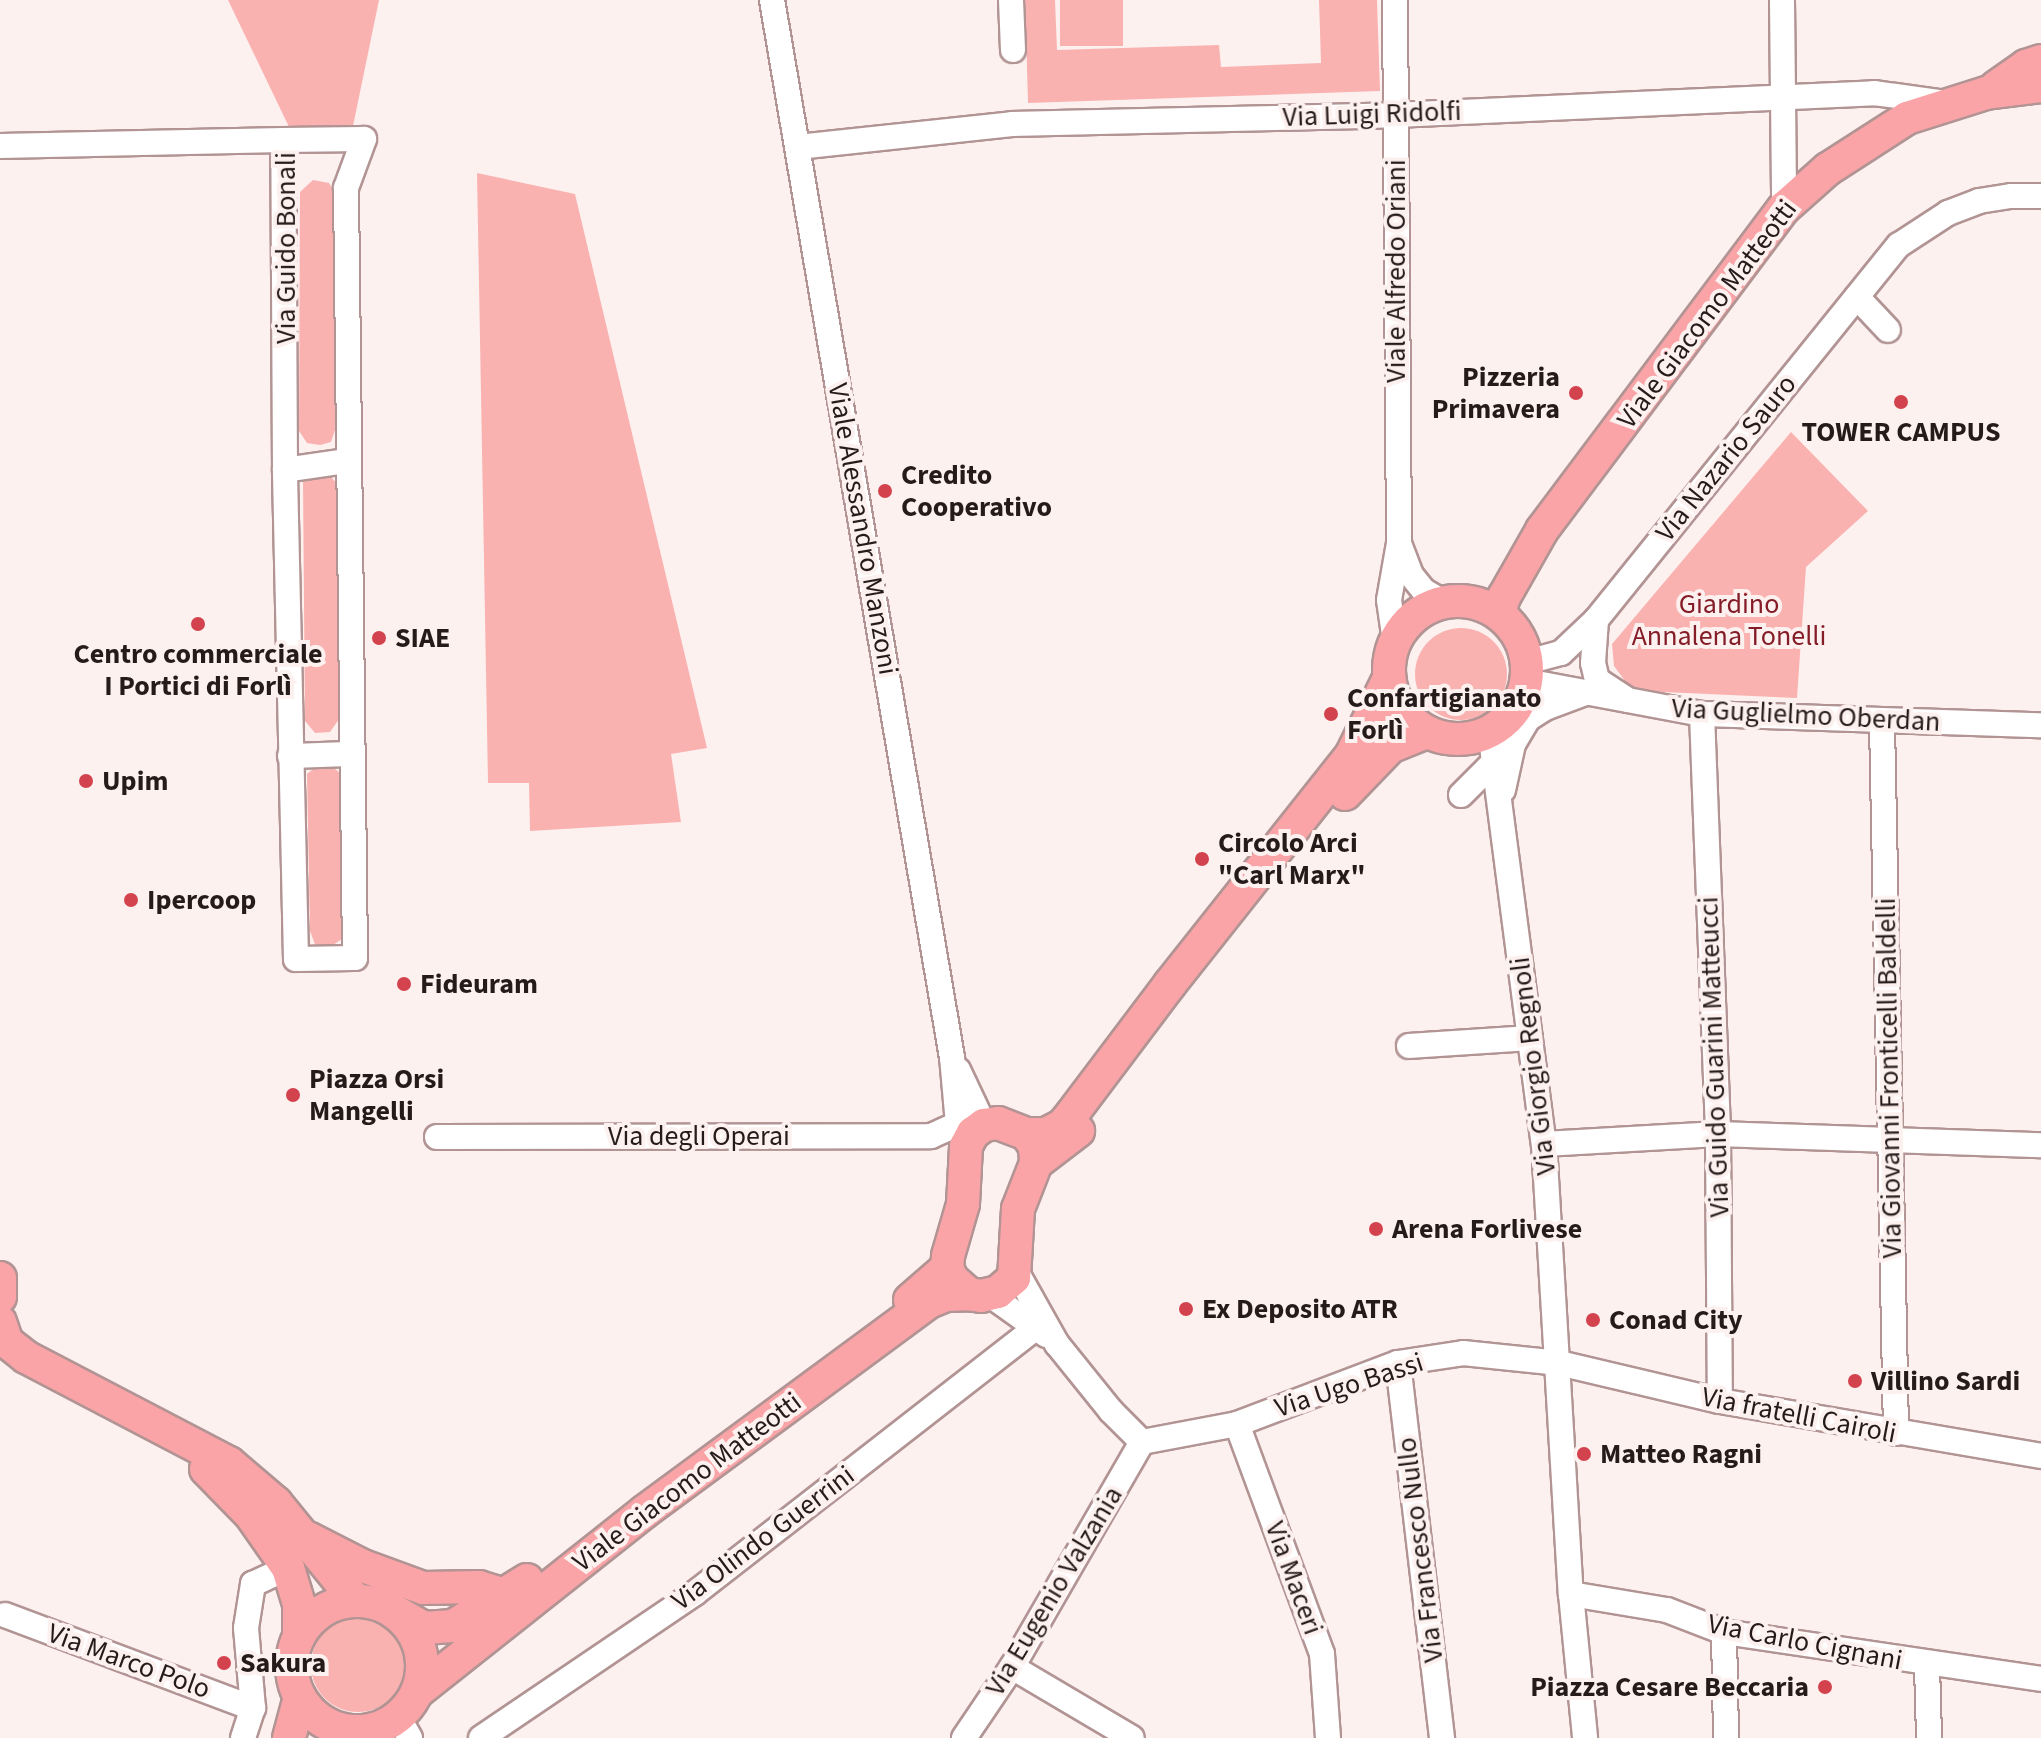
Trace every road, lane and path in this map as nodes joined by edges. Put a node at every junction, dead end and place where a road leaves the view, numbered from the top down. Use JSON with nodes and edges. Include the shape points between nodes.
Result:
{"nodes":[{"id":1,"x":772,"y":0,"type":"edge"},
{"id":2,"x":1011,"y":0,"type":"edge"},
{"id":3,"x":1395,"y":0,"type":"edge"},
{"id":4,"x":1782,"y":0,"type":"edge"},
{"id":5,"x":1013,"y":50,"type":"dead end"},
{"id":6,"x":2041,"y":61,"type":"edge"},
{"id":7,"x":2041,"y":86,"type":"edge"},
{"id":8,"x":1986,"y":93,"type":"junction"},
{"id":9,"x":1783,"y":99,"type":"junction"},
{"id":10,"x":1947,"y":103,"type":"junction"},
{"id":11,"x":1395,"y":115,"type":"junction"},
{"id":12,"x":283,"y":140,"type":"junction"},
{"id":13,"x":0,"y":146,"type":"edge"},
{"id":14,"x":798,"y":147,"type":"junction"},
{"id":15,"x":2041,"y":196,"type":"edge"},
{"id":16,"x":1784,"y":208,"type":"junction"},
{"id":17,"x":1857,"y":297,"type":"junction"},
{"id":18,"x":1888,"y":330,"type":"dead end"},
{"id":19,"x":347,"y":461,"type":"junction"},
{"id":20,"x":285,"y":470,"type":"junction"},
{"id":21,"x":1542,"y":530,"type":"junction"},
{"id":22,"x":1399,"y":543,"type":"junction"},
{"id":23,"x":1450,"y":601,"type":"junction"},
{"id":24,"x":1499,"y":614,"type":"junction"},
{"id":25,"x":1596,"y":620,"type":"junction"},
{"id":26,"x":1395,"y":642,"type":"junction"},
{"id":27,"x":1526,"y":672,"type":"junction"},
{"id":28,"x":1389,"y":678,"type":"junction"},
{"id":29,"x":1590,"y":692,"type":"junction"},
{"id":30,"x":1628,"y":700,"type":"junction"},
{"id":31,"x":1702,"y":714,"type":"junction"},
{"id":32,"x":1882,"y":722,"type":"junction"},
{"id":33,"x":2041,"y":725,"type":"edge"},
{"id":34,"x":1427,"y":732,"type":"junction"},
{"id":35,"x":1492,"y":747,"type":"junction"},
{"id":36,"x":350,"y":754,"type":"junction"},
{"id":37,"x":290,"y":756,"type":"junction"},
{"id":38,"x":1461,"y":795,"type":"dead end"},
{"id":39,"x":1500,"y":804,"type":"junction"},
{"id":40,"x":1530,"y":1038,"type":"junction"},
{"id":41,"x":1409,"y":1046,"type":"dead end"},
{"id":42,"x":969,"y":1132,"type":"junction"},
{"id":43,"x":1718,"y":1134,"type":"junction"},
{"id":44,"x":437,"y":1137,"type":"dead end"},
{"id":45,"x":1890,"y":1141,"type":"junction"},
{"id":46,"x":1544,"y":1144,"type":"junction"},
{"id":47,"x":2041,"y":1145,"type":"edge"},
{"id":48,"x":1032,"y":1149,"type":"junction"},
{"id":49,"x":947,"y":1268,"type":"junction"},
{"id":50,"x":1016,"y":1271,"type":"junction"},
{"id":51,"x":0,"y":1278,"type":"edge"},
{"id":52,"x":979,"y":1294,"type":"junction"},
{"id":53,"x":0,"y":1297,"type":"edge"},
{"id":54,"x":0,"y":1322,"type":"edge"},
{"id":55,"x":1037,"y":1327,"type":"junction"},
{"id":56,"x":1057,"y":1344,"type":"junction"},
{"id":57,"x":0,"y":1356,"type":"edge"},
{"id":58,"x":1398,"y":1363,"type":"junction"},
{"id":59,"x":1559,"y":1363,"type":"junction"},
{"id":60,"x":1720,"y":1401,"type":"junction"},
{"id":61,"x":1237,"y":1424,"type":"junction"},
{"id":62,"x":1896,"y":1433,"type":"junction"},
{"id":63,"x":1142,"y":1442,"type":"junction"},
{"id":64,"x":2041,"y":1456,"type":"edge"},
{"id":65,"x":297,"y":1534,"type":"junction"},
{"id":66,"x":288,"y":1568,"type":"junction"},
{"id":67,"x":1571,"y":1594,"type":"junction"},
{"id":68,"x":506,"y":1595,"type":"junction"},
{"id":69,"x":355,"y":1600,"type":"junction"},
{"id":70,"x":389,"y":1608,"type":"junction"},
{"id":71,"x":5,"y":1615,"type":"dead end"},
{"id":72,"x":1724,"y":1632,"type":"junction"},
{"id":73,"x":299,"y":1636,"type":"junction"},
{"id":74,"x":1927,"y":1665,"type":"junction"},
{"id":75,"x":1012,"y":1667,"type":"junction"},
{"id":76,"x":2041,"y":1679,"type":"edge"},
{"id":77,"x":300,"y":1697,"type":"junction"},
{"id":78,"x":253,"y":1708,"type":"junction"},
{"id":79,"x":408,"y":1716,"type":"edge"},
{"id":80,"x":356,"y":1734,"type":"edge"},
{"id":81,"x":243,"y":1738,"type":"edge"},
{"id":82,"x":289,"y":1738,"type":"edge"},
{"id":83,"x":481,"y":1738,"type":"edge"},
{"id":84,"x":964,"y":1738,"type":"edge"},
{"id":85,"x":1132,"y":1738,"type":"edge"},
{"id":86,"x":1328,"y":1738,"type":"edge"},
{"id":87,"x":1442,"y":1738,"type":"edge"},
{"id":88,"x":1585,"y":1738,"type":"edge"},
{"id":89,"x":1726,"y":1738,"type":"edge"},
{"id":90,"x":1929,"y":1738,"type":"edge"}],
"edges":[{"from":1,"to":14,"type":"street","name":"Viale Alessandro Manzoni"},
{"from":2,"to":5,"type":"street"},
{"from":3,"to":11,"type":"street","name":"Viale Alfredo Oriani"},
{"from":4,"to":9,"type":"street"},
{"from":6,"to":8,"type":"main road","name":"Viale Giacomo Matteotti"},
{"from":7,"to":8,"type":"main road","name":"Viale Giacomo Matteotti"},
{"from":8,"to":10,"type":"main road","name":"Viale Giacomo Matteotti"},
{"from":9,"to":10,"type":"street","name":"Via Luigi Ridolfi","via":[[1874,93]]},
{"from":9,"to":11,"type":"street","name":"Via Luigi Ridolfi"},
{"from":9,"to":16,"type":"street"},
{"from":10,"to":16,"type":"main road","name":"Viale Giacomo Matteotti","via":[[1907,118],[1854,150]]},
{"from":11,"to":14,"type":"street","name":"Via Luigi Ridolfi","via":[[1012,124]]},
{"from":11,"to":22,"type":"street","name":"Viale Alfredo Oriani"},
{"from":12,"to":13,"type":"street"},
{"from":12,"to":19,"type":"street","name":"Via Guido Bonali","via":[[364,139],[346,188]]},
{"from":12,"to":20,"type":"street","name":"Via Guido Bonali"},
{"from":14,"to":42,"type":"street","name":"Viale Alessandro Manzoni"},
{"from":15,"to":17,"type":"street","name":"Via Nazario Sauro","via":[[1979,201],[1948,213],[1899,245]]},
{"from":16,"to":21,"type":"main road","name":"Viale Giacomo Matteotti"},
{"from":17,"to":18,"type":"street"},
{"from":17,"to":25,"type":"street","name":"Via Nazario Sauro"},
{"from":19,"to":20,"type":"street"},
{"from":19,"to":36,"type":"street","name":"Via Guido Bonali"},
{"from":20,"to":37,"type":"street","name":"Via Guido Bonali"},
{"from":21,"to":23,"type":"main road","name":"Viale Giacomo Matteotti","via":[[1485,584]]},
{"from":21,"to":24,"type":"main road","name":"Viale Giacomo Matteotti"},
{"from":22,"to":23,"type":"street","name":"Viale Alfredo Oriani","via":[[1411,575],[1424,591]]},
{"from":22,"to":26,"type":"street","name":"Viale Alfredo Oriani","via":[[1389,600]]},
{"from":23,"to":24,"type":"main road","via":[[1479,604]]},
{"from":23,"to":26,"type":"main road","via":[[1414,616]]},
{"from":24,"to":27,"type":"main road","via":[[1514,630]]},
{"from":25,"to":27,"type":"street","name":"Via Nazario Sauro","via":[[1561,653]]},
{"from":25,"to":30,"type":"street","via":[[1597,680]]},
{"from":26,"to":28,"type":"main road"},
{"from":27,"to":29,"type":"street","name":"Via Guglielmo Oberdan"},
{"from":27,"to":35,"type":"main road","via":[[1514,711]]},
{"from":28,"to":34,"type":"main road","via":[[1400,708]]},
{"from":28,"to":48,"type":"main road","via":[[1351,756],[1072,1114]]},
{"from":29,"to":30,"type":"street","name":"Via Guglielmo Oberdan"},
{"from":29,"to":39,"type":"street","via":[[1528,719],[1513,744]]},
{"from":30,"to":31,"type":"street","name":"Via Guglielmo Oberdan"},
{"from":31,"to":32,"type":"street","name":"Via Guglielmo Oberdan"},
{"from":31,"to":43,"type":"street","name":"Via Guido Guarini Matteucci"},
{"from":32,"to":33,"type":"street","name":"Via Guglielmo Oberdan"},
{"from":32,"to":45,"type":"street","name":"Via Giovanni Fronticelli Baldelli"},
{"from":34,"to":35,"type":"main road"},
{"from":34,"to":48,"type":"main road","via":[[1390,747],[1366,769],[1086,1124]]},
{"from":35,"to":38,"type":"street"},
{"from":35,"to":39,"type":"street","name":"Via Giorgio Regnoli"},
{"from":36,"to":37,"type":"street"},
{"from":36,"to":37,"type":"street","name":"Via Guido Bonali","via":[[355,958],[296,959]]},
{"from":39,"to":40,"type":"street","name":"Via Giorgio Regnoli"},
{"from":40,"to":41,"type":"street"},
{"from":40,"to":46,"type":"street","name":"Via Giorgio Regnoli"},
{"from":42,"to":44,"type":"street","name":"Via degli Operai"},
{"from":42,"to":48,"type":"main road","via":[[998,1123]]},
{"from":42,"to":49,"type":"main road","via":[[963,1204]]},
{"from":43,"to":45,"type":"street"},
{"from":43,"to":46,"type":"street"},
{"from":43,"to":60,"type":"street","name":"Via Guido Guarini Matteucci"},
{"from":45,"to":47,"type":"street"},
{"from":45,"to":62,"type":"street","name":"Via Giovanni Fronticelli Baldelli"},
{"from":46,"to":59,"type":"street","name":"Via Giorgio Regnoli"},
{"from":48,"to":50,"type":"main road","via":[[1018,1209]]},
{"from":49,"to":52,"type":"main road","via":[[959,1288]]},
{"from":49,"to":68,"type":"main road","name":"Viale Giacomo Matteotti","via":[[834,1358]]},
{"from":50,"to":52,"type":"main road","via":[[1007,1286]]},
{"from":50,"to":56,"type":"street"},
{"from":51,"to":53,"type":"main road"},
{"from":52,"to":55,"type":"street"},
{"from":52,"to":79,"type":"main road","name":"Viale Giacomo Matteotti","via":[[946,1295],[929,1302],[644,1512]]},
{"from":54,"to":65,"type":"main road","via":[[7,1342],[26,1357],[229,1463],[276,1503]]},
{"from":55,"to":56,"type":"street"},
{"from":55,"to":83,"type":"street","name":"Via Olindo Guerrini","via":[[695,1593]]},
{"from":56,"to":63,"type":"street"},
{"from":57,"to":66,"type":"main road","via":[[213,1473]]},
{"from":58,"to":59,"type":"street","name":"Via Ugo Bassi","via":[[1463,1353]]},
{"from":58,"to":61,"type":"street","name":"Via Ugo Bassi"},
{"from":58,"to":87,"type":"street","name":"Via Francesco Nullo"},
{"from":59,"to":60,"type":"street","name":"Via fratelli Cairoli"},
{"from":59,"to":67,"type":"street","name":"Via Giorgio Regnoli"},
{"from":60,"to":62,"type":"street","name":"Via fratelli Cairoli"},
{"from":61,"to":63,"type":"street","name":"Via Ugo Bassi"},
{"from":61,"to":86,"type":"street","name":"Via Maceri","via":[[1322,1654]]},
{"from":62,"to":64,"type":"street","name":"Via fratelli Cairoli"},
{"from":63,"to":75,"type":"street","name":"Via Eugenio Valzania"},
{"from":65,"to":68,"type":"main road","via":[[423,1588],[479,1587]]},
{"from":65,"to":69,"type":"main road"},
{"from":66,"to":73,"type":"main road","via":[[299,1604]]},
{"from":66,"to":78,"type":"street","via":[[253,1584],[246,1628]]},
{"from":67,"to":72,"type":"street","name":"Via Carlo Cignani","via":[[1667,1610]]},
{"from":67,"to":88,"type":"street","name":"Via Giorgio Regnoli"},
{"from":68,"to":70,"type":"main road","name":"Viale Giacomo Matteotti","via":[[453,1626],[424,1628]]},
{"from":69,"to":70,"type":"main road"},
{"from":69,"to":73,"type":"main road","via":[[316,1615]]},
{"from":70,"to":79,"type":"main road","via":[[419,1645],[422,1677]]},
{"from":71,"to":78,"type":"street","name":"Via Marco Polo"},
{"from":72,"to":74,"type":"street","name":"Via Carlo Cignani"},
{"from":72,"to":89,"type":"street"},
{"from":73,"to":77,"type":"main road","via":[[292,1666]]},
{"from":74,"to":76,"type":"street","name":"Via Carlo Cignani"},
{"from":74,"to":90,"type":"street"},
{"from":75,"to":84,"type":"street","name":"Via Eugenio Valzania"},
{"from":75,"to":85,"type":"street"},
{"from":77,"to":80,"type":"main road","via":[[331,1725]]},
{"from":77,"to":82,"type":"main road"},
{"from":78,"to":81,"type":"street"},
{"from":79,"to":80,"type":"main road"}]}
